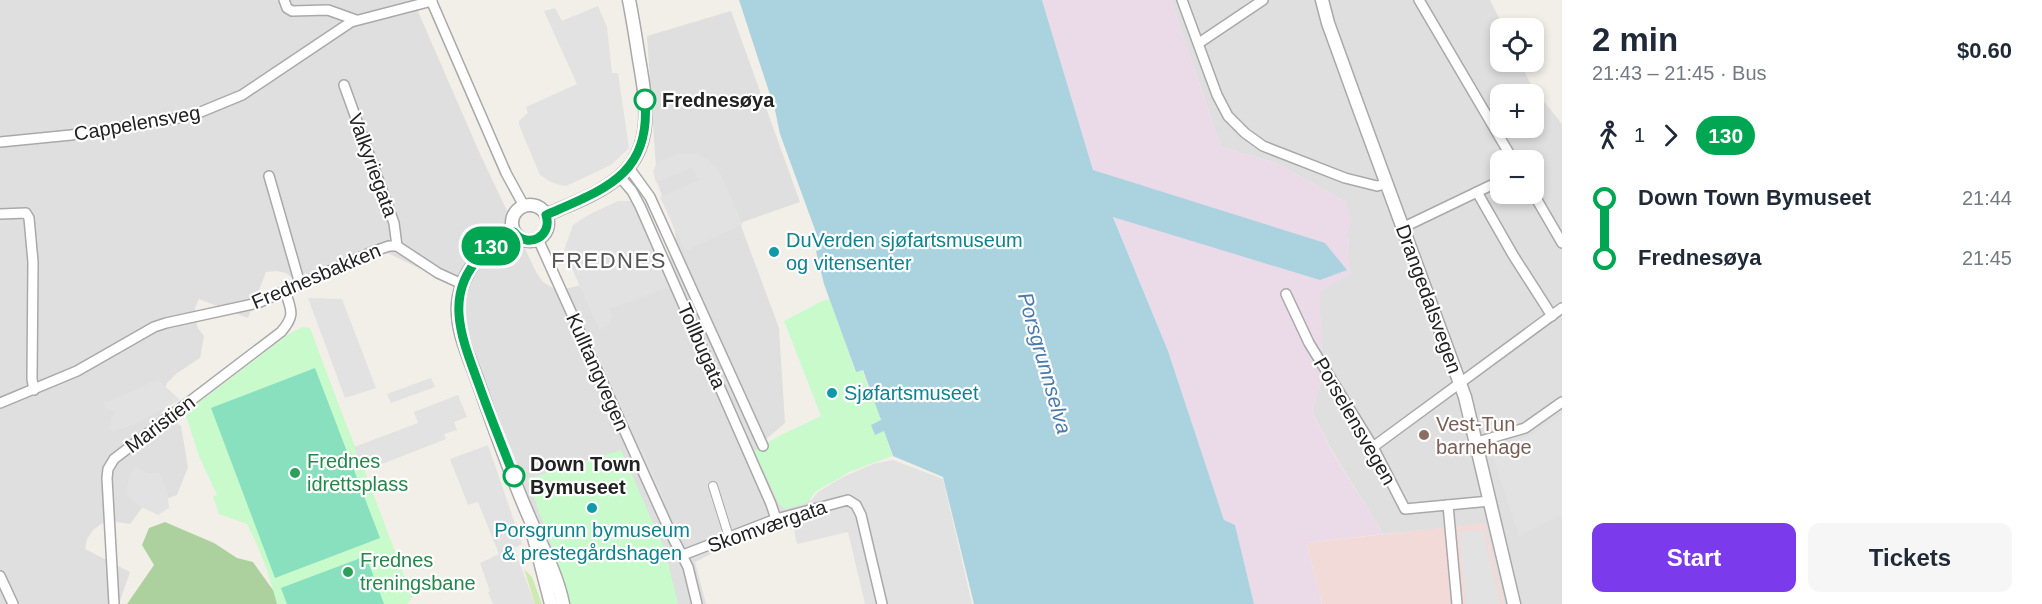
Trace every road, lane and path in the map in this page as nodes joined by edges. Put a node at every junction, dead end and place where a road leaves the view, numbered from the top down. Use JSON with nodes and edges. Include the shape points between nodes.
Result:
{"nodes":[{"id":1,"x":284,"y":0,"type":"edge"},
{"id":2,"x":431,"y":0,"type":"edge"},
{"id":3,"x":629,"y":0,"type":"edge"},
{"id":4,"x":1182,"y":0,"type":"edge"},
{"id":5,"x":1263,"y":0,"type":"edge"},
{"id":6,"x":1322,"y":0,"type":"edge"},
{"id":7,"x":1419,"y":0,"type":"edge"},
{"id":8,"x":356,"y":20,"type":"junction"},
{"id":9,"x":1199,"y":43,"type":"junction"},
{"id":10,"x":344,"y":85,"type":"dead end"},
{"id":11,"x":0,"y":142,"type":"edge"},
{"id":12,"x":1507,"y":150,"type":"edge"},
{"id":13,"x":624,"y":172,"type":"junction"},
{"id":14,"x":269,"y":176,"type":"dead end"},
{"id":15,"x":1386,"y":183,"type":"junction"},
{"id":16,"x":1490,"y":186,"type":"edge"},
{"id":17,"x":1477,"y":192,"type":"junction"},
{"id":18,"x":1539,"y":204,"type":"edge"},
{"id":19,"x":524,"y":206,"type":"junction"},
{"id":20,"x":0,"y":214,"type":"edge"},
{"id":21,"x":546,"y":215,"type":"junction"},
{"id":22,"x":1402,"y":228,"type":"junction"},
{"id":23,"x":514,"y":232,"type":"junction"},
{"id":24,"x":538,"y":239,"type":"junction"},
{"id":25,"x":1562,"y":243,"type":"edge"},
{"id":26,"x":397,"y":246,"type":"junction"},
{"id":27,"x":300,"y":284,"type":"junction"},
{"id":28,"x":462,"y":284,"type":"junction"},
{"id":29,"x":285,"y":291,"type":"junction"},
{"id":30,"x":1286,"y":294,"type":"dead end"},
{"id":31,"x":1562,"y":308,"type":"edge"},
{"id":32,"x":1552,"y":316,"type":"junction"},
{"id":33,"x":1460,"y":382,"type":"junction"},
{"id":34,"x":34,"y":390,"type":"junction"},
{"id":35,"x":1562,"y":402,"type":"edge"},
{"id":36,"x":0,"y":403,"type":"edge"},
{"id":37,"x":1477,"y":442,"type":"junction"},
{"id":38,"x":763,"y":446,"type":"dead end"},
{"id":39,"x":1373,"y":447,"type":"junction"},
{"id":40,"x":713,"y":486,"type":"dead end"},
{"id":41,"x":1490,"y":501,"type":"junction"},
{"id":42,"x":1448,"y":505,"type":"junction"},
{"id":43,"x":530,"y":519,"type":"junction"},
{"id":44,"x":776,"y":519,"type":"junction"},
{"id":45,"x":729,"y":537,"type":"junction"},
{"id":46,"x":682,"y":555,"type":"junction"},
{"id":47,"x":0,"y":576,"type":"edge"},
{"id":48,"x":115,"y":601,"type":"edge"},
{"id":49,"x":13,"y":604,"type":"edge"},
{"id":50,"x":552,"y":604,"type":"edge"},
{"id":51,"x":563,"y":604,"type":"edge"},
{"id":52,"x":697,"y":604,"type":"edge"},
{"id":53,"x":882,"y":604,"type":"edge"},
{"id":54,"x":1457,"y":604,"type":"edge"},
{"id":55,"x":1514,"y":604,"type":"edge"}],
"edges":[{"from":1,"to":8,"type":"street","via":[[292,11],[328,10]]},
{"from":2,"to":8,"type":"street","name":"Cappelensveg"},
{"from":2,"to":19,"type":"street"},
{"from":3,"to":13,"type":"street","via":[[646,112],[644,139]]},
{"from":4,"to":9,"type":"street"},
{"from":5,"to":9,"type":"street"},
{"from":6,"to":15,"type":"street","name":"Drangedalsvegen"},
{"from":7,"to":12,"type":"street"},
{"from":8,"to":11,"type":"street","name":"Cappelensveg","via":[[243,95],[182,119]]},
{"from":9,"to":15,"type":"street","via":[[1228,117],[1245,133],[1263,146],[1345,177],[1377,186]]},
{"from":10,"to":26,"type":"street","name":"Valkyriegata","via":[[394,223]]},
{"from":13,"to":21,"type":"street","via":[[594,192]]},
{"from":13,"to":38,"type":"street","via":[[650,197]]},
{"from":13,"to":44,"type":"street","name":"Tollbugata"},
{"from":14,"to":27,"type":"street"},
{"from":15,"to":22,"type":"street","name":"Drangedalsvegen"},
{"from":16,"to":17,"type":"street"},
{"from":17,"to":22,"type":"street"},
{"from":17,"to":32,"type":"street"},
{"from":18,"to":25,"type":"street"},
{"from":19,"to":21,"type":"street","via":[[537,206]]},
{"from":19,"to":23,"type":"street","via":[[513,220]]},
{"from":20,"to":34,"type":"street","via":[[20,212],[29,218]]},
{"from":21,"to":24,"type":"street","via":[[548,226]]},
{"from":22,"to":33,"type":"street","name":"Drangedalsvegen"},
{"from":23,"to":24,"type":"street","via":[[527,241]]},
{"from":23,"to":28,"type":"street","via":[[480,257]]},
{"from":24,"to":46,"type":"street","name":"Kulltangvegen"},
{"from":26,"to":27,"type":"street","name":"Frednesbakken","via":[[372,252]]},
{"from":26,"to":28,"type":"street","name":"Frednesbakken"},
{"from":27,"to":29,"type":"street","name":"Frednesbakken"},
{"from":28,"to":43,"type":"street","via":[[458,305],[462,334]]},
{"from":29,"to":34,"type":"street","name":"Frednesbakken","via":[[258,303],[166,322],[93,363]]},
{"from":29,"to":48,"type":"street","name":"Maristien","via":[[292,316],[281,332],[111,464],[107,478]]},
{"from":30,"to":39,"type":"street","name":"Porselensvegen","via":[[1309,343]]},
{"from":31,"to":32,"type":"street"},
{"from":32,"to":33,"type":"street"},
{"from":33,"to":37,"type":"street","name":"Drangedalsvegen"},
{"from":33,"to":39,"type":"street"},
{"from":34,"to":36,"type":"street","name":"Frednesbakken"},
{"from":35,"to":37,"type":"street","via":[[1525,428]]},
{"from":37,"to":41,"type":"street","name":"Drangedalsvegen"},
{"from":39,"to":42,"type":"street","name":"Porselensvegen","via":[[1405,509]]},
{"from":40,"to":45,"type":"street"},
{"from":41,"to":42,"type":"street","name":"Porselensvegen"},
{"from":41,"to":55,"type":"street","name":"Drangedalsvegen"},
{"from":42,"to":54,"type":"street"},
{"from":43,"to":50,"type":"street"},
{"from":43,"to":51,"type":"street","via":[[547,554]]},
{"from":44,"to":45,"type":"street","name":"Skomværgata"},
{"from":44,"to":53,"type":"street","name":"Skomværgata","via":[[843,500],[856,505]]},
{"from":45,"to":46,"type":"street","name":"Skomværgata"},
{"from":46,"to":52,"type":"street","name":"Kulltangvegen"},
{"from":47,"to":49,"type":"street"}]}
